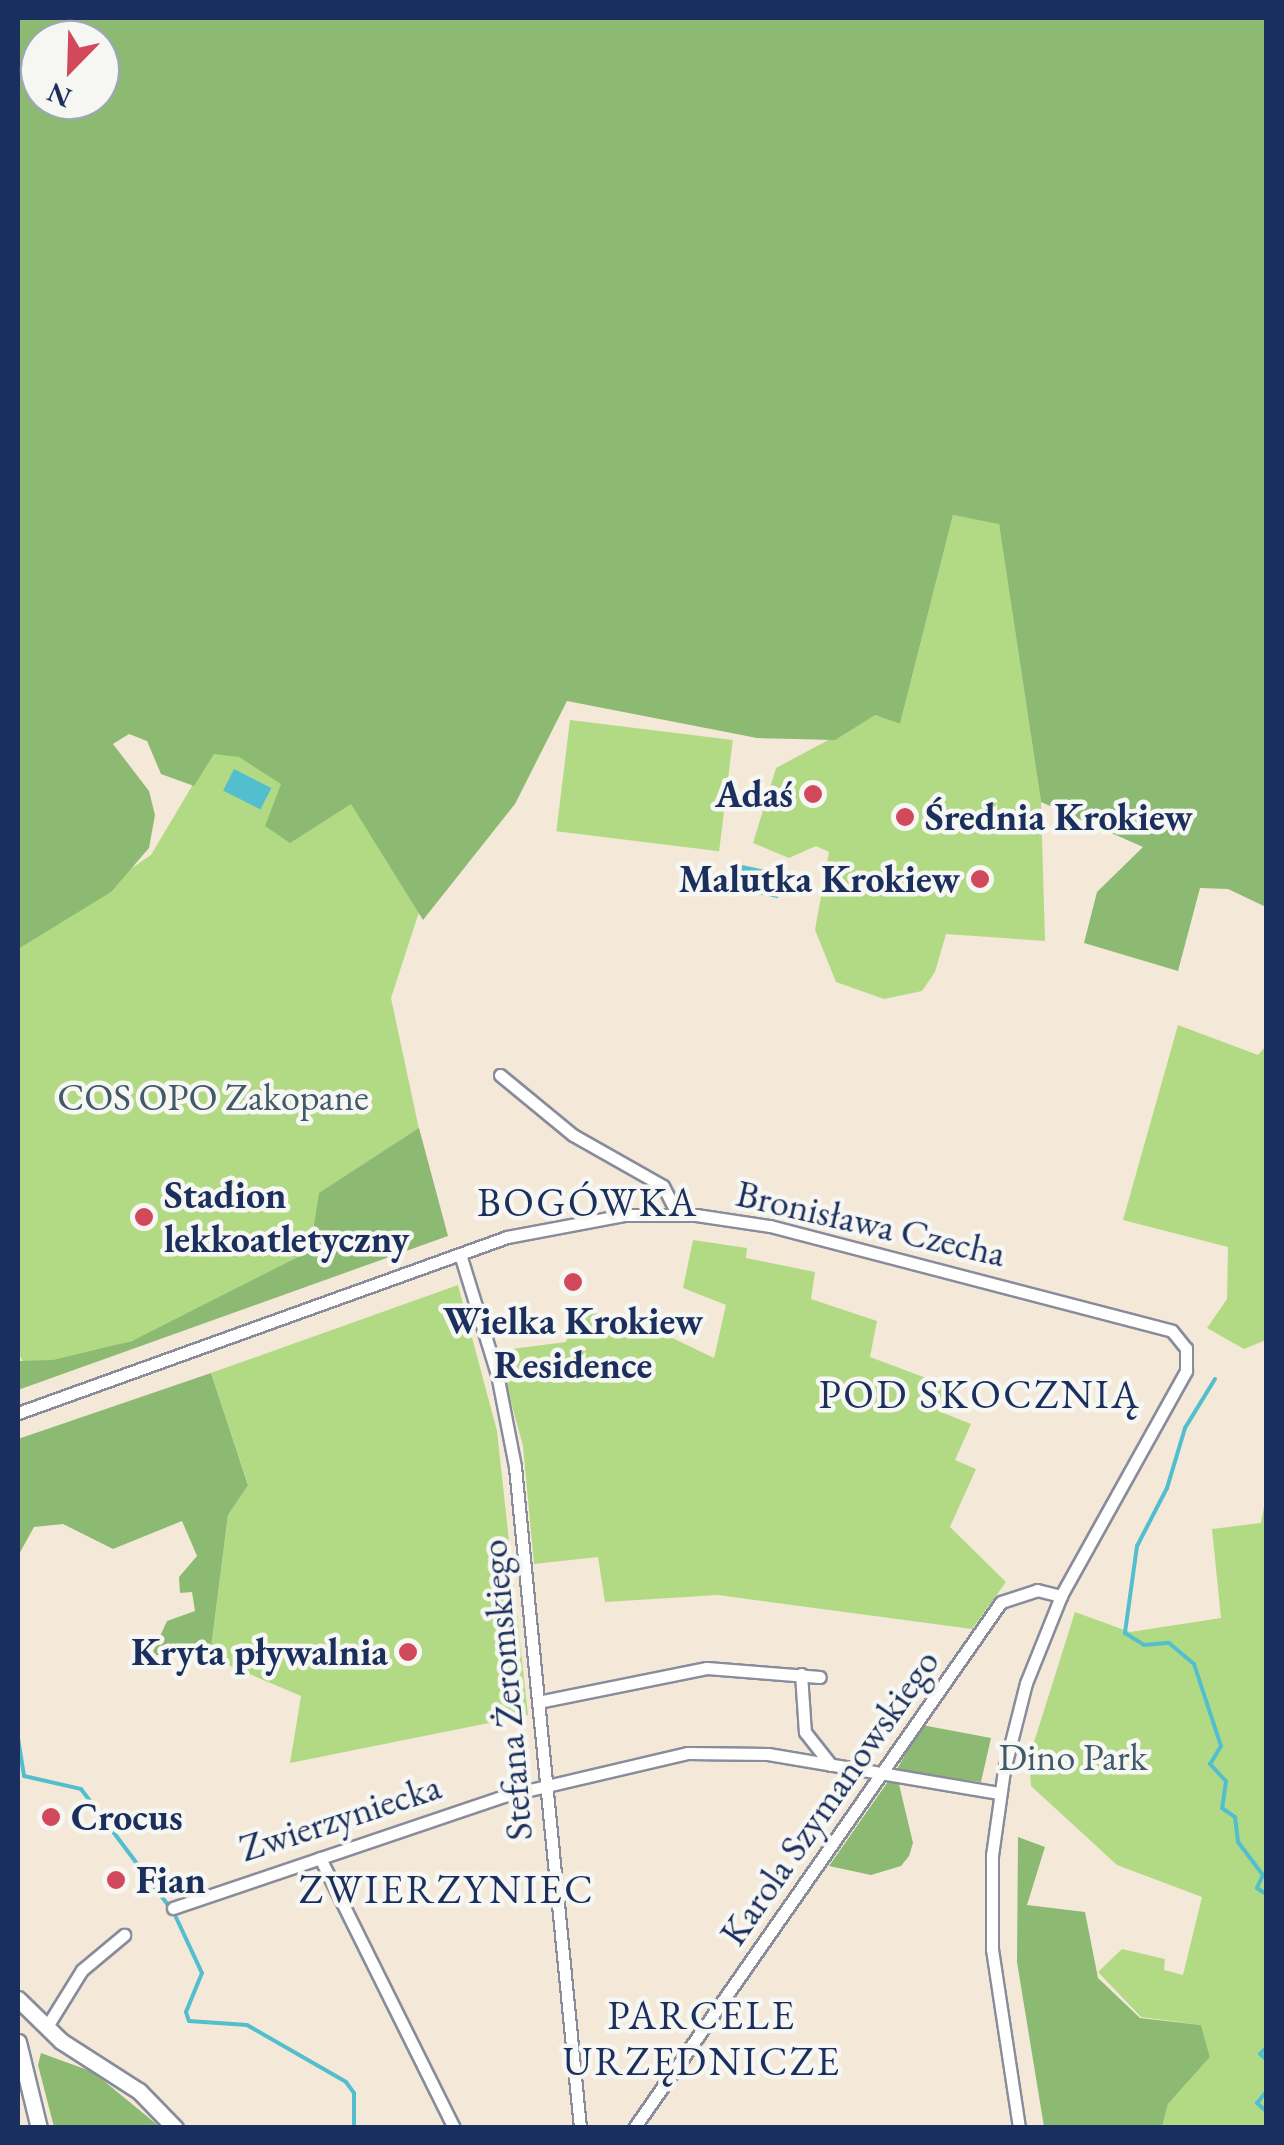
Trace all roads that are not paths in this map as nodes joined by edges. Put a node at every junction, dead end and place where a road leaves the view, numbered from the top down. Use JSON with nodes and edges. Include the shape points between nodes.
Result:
{"nodes":[{"id":1,"x":500,"y":1074,"type":"dead end"},
{"id":2,"x":676,"y":1214,"type":"junction"},
{"id":3,"x":460,"y":1254,"type":"junction"},
{"id":4,"x":18,"y":1413,"type":"edge"},
{"id":5,"x":1061,"y":1596,"type":"junction"},
{"id":6,"x":801,"y":1674,"type":"junction"},
{"id":7,"x":820,"y":1677,"type":"dead end"},
{"id":8,"x":538,"y":1702,"type":"junction"},
{"id":9,"x":831,"y":1765,"type":"junction"},
{"id":10,"x":882,"y":1773,"type":"junction"},
{"id":11,"x":544,"y":1786,"type":"junction"},
{"id":12,"x":1000,"y":1793,"type":"junction"},
{"id":13,"x":320,"y":1858,"type":"junction"},
{"id":14,"x":174,"y":1908,"type":"dead end"},
{"id":15,"x":124,"y":1935,"type":"dead end"},
{"id":16,"x":18,"y":1999,"type":"edge"},
{"id":17,"x":46,"y":2028,"type":"junction"},
{"id":18,"x":61,"y":2040,"type":"junction"},
{"id":19,"x":18,"y":2049,"type":"edge"},
{"id":20,"x":38,"y":2128,"type":"edge"},
{"id":21,"x":174,"y":2128,"type":"edge"},
{"id":22,"x":454,"y":2128,"type":"edge"},
{"id":23,"x":580,"y":2128,"type":"edge"},
{"id":24,"x":634,"y":2128,"type":"edge"},
{"id":25,"x":1019,"y":2128,"type":"edge"}],
"edges":[{"from":1,"to":2,"type":"street","via":[[573,1135],[656,1180]]},
{"from":2,"to":3,"type":"street","name":"Bronisława Czecha","via":[[567,1222]]},
{"from":2,"to":5,"type":"street","name":"Bronisława Czecha","via":[[770,1226],[1172,1331],[1187,1352],[1183,1376]]},
{"from":3,"to":4,"type":"street","name":"Bronisława Czecha"},
{"from":3,"to":8,"type":"street","name":"Stefana Żeromskiego","via":[[507,1415]]},
{"from":5,"to":10,"type":"street","name":"Karola Szymanowskiego","via":[[1026,1591],[1001,1602]]},
{"from":5,"to":12,"type":"street","via":[[1023,1693]]},
{"from":6,"to":7,"type":"street"},
{"from":6,"to":8,"type":"street","via":[[708,1668]]},
{"from":6,"to":9,"type":"street","via":[[806,1732]]},
{"from":8,"to":11,"type":"street","name":"Stefana Żeromskiego"},
{"from":9,"to":10,"type":"street","name":"Zwierzyniecka"},
{"from":9,"to":11,"type":"street","name":"Zwierzyniecka","via":[[768,1754],[687,1753]]},
{"from":10,"to":12,"type":"street","name":"Zwierzyniecka"},
{"from":10,"to":24,"type":"street","name":"Karola Szymanowskiego"},
{"from":11,"to":13,"type":"street","name":"Zwierzyniecka"},
{"from":11,"to":23,"type":"street","name":"Stefana Żeromskiego"},
{"from":12,"to":25,"type":"street","via":[[992,1948]]},
{"from":13,"to":14,"type":"street","name":"Zwierzyniecka"},
{"from":13,"to":22,"type":"street"},
{"from":15,"to":17,"type":"street","via":[[82,1970]]},
{"from":16,"to":17,"type":"street"},
{"from":17,"to":18,"type":"street"},
{"from":18,"to":19,"type":"street","via":[[39,2032]]},
{"from":18,"to":21,"type":"street","via":[[139,2091]]},
{"from":19,"to":20,"type":"street"}]}
